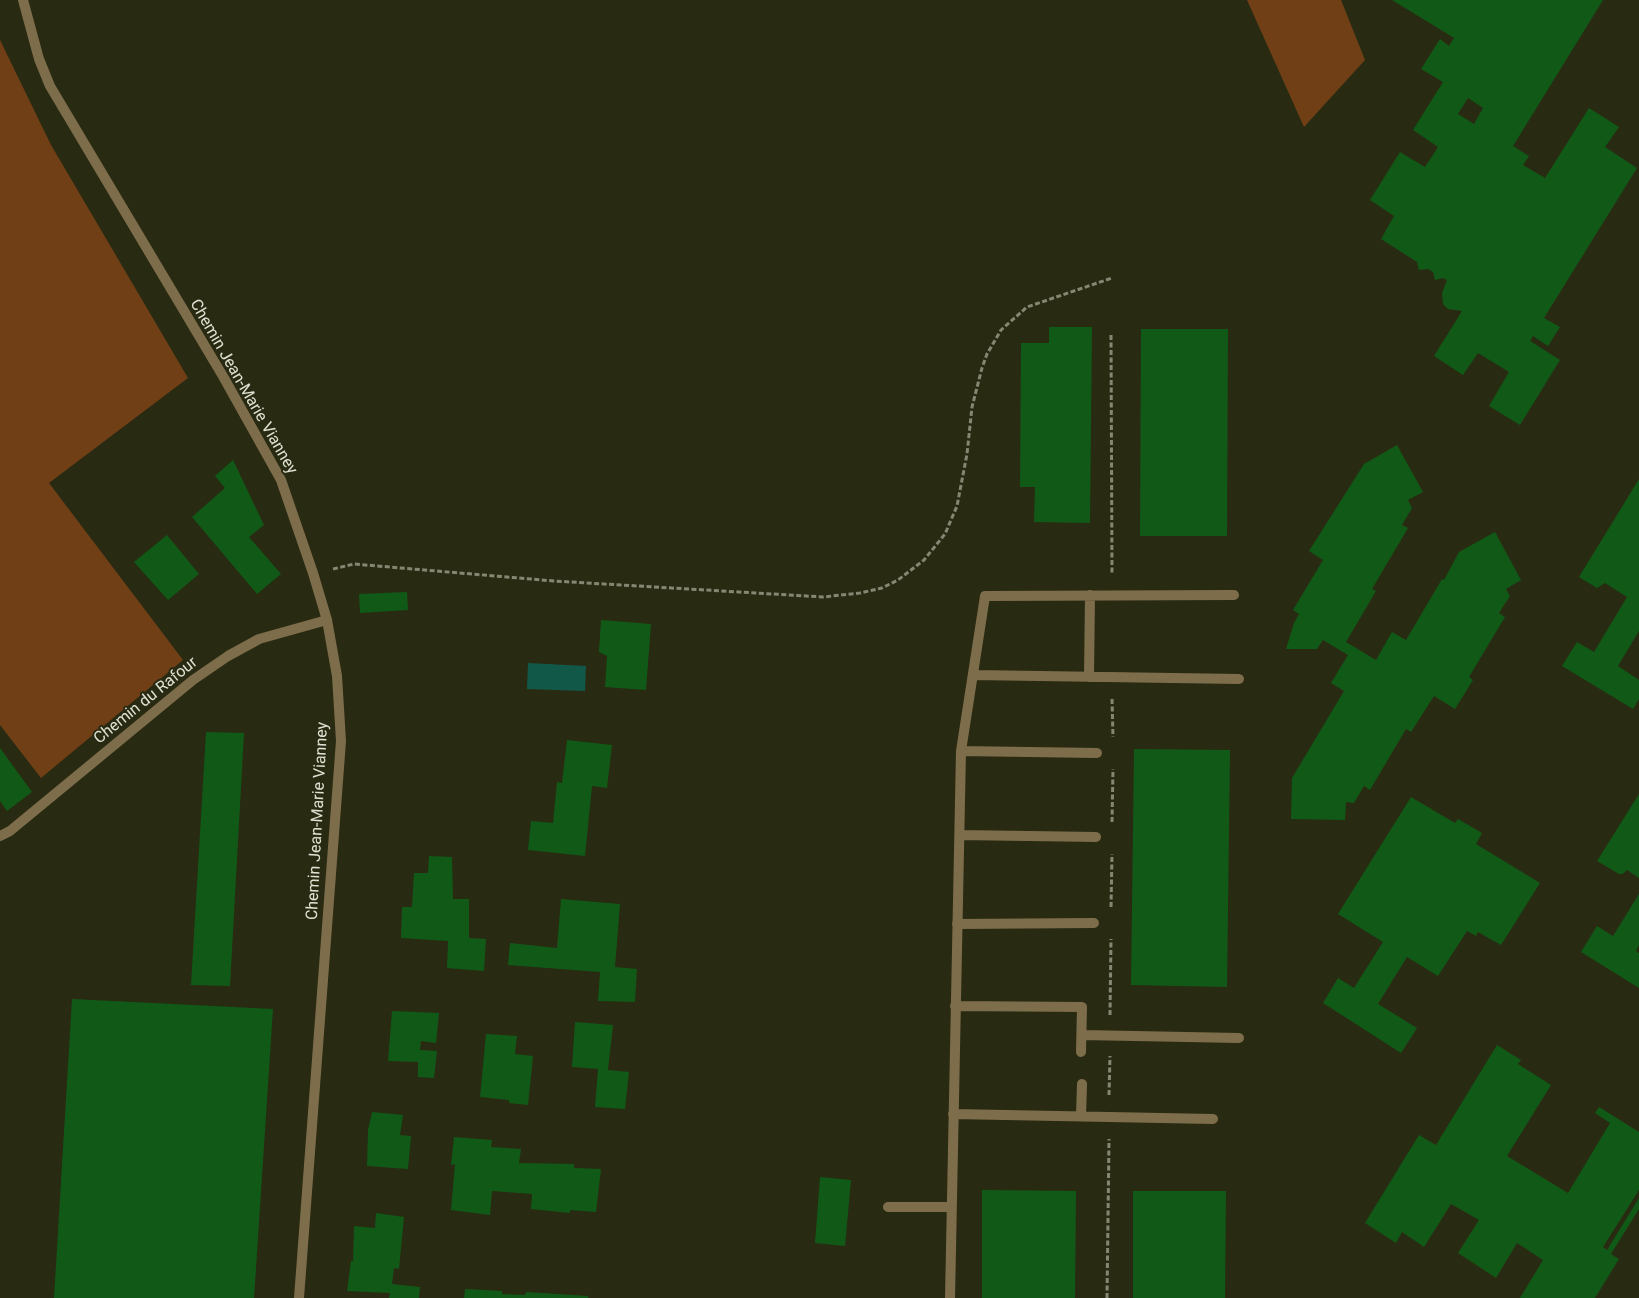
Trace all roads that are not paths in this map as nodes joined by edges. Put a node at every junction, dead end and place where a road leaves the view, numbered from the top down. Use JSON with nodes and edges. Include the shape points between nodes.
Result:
{"nodes":[{"id":1,"x":23,"y":0,"type":"edge"},
{"id":2,"x":1234,"y":595,"type":"dead end"},
{"id":3,"x":1090,"y":596,"type":"junction"},
{"id":4,"x":327,"y":620,"type":"junction"},
{"id":5,"x":973,"y":675,"type":"junction"},
{"id":6,"x":1089,"y":677,"type":"junction"},
{"id":7,"x":1239,"y":679,"type":"dead end"},
{"id":8,"x":961,"y":751,"type":"junction"},
{"id":9,"x":1097,"y":753,"type":"dead end"},
{"id":10,"x":960,"y":835,"type":"junction"},
{"id":11,"x":0,"y":836,"type":"edge"},
{"id":12,"x":1096,"y":837,"type":"dead end"},
{"id":13,"x":1094,"y":923,"type":"dead end"},
{"id":14,"x":957,"y":924,"type":"junction"},
{"id":15,"x":955,"y":1006,"type":"junction"},
{"id":16,"x":1082,"y":1035,"type":"junction"},
{"id":17,"x":1239,"y":1038,"type":"dead end"},
{"id":18,"x":1081,"y":1052,"type":"dead end"},
{"id":19,"x":1082,"y":1084,"type":"dead end"},
{"id":20,"x":953,"y":1114,"type":"junction"},
{"id":21,"x":1081,"y":1116,"type":"junction"},
{"id":22,"x":1213,"y":1119,"type":"dead end"},
{"id":23,"x":888,"y":1207,"type":"dead end"},
{"id":24,"x":951,"y":1207,"type":"junction"},
{"id":25,"x":299,"y":1298,"type":"edge"},
{"id":26,"x":950,"y":1298,"type":"edge"}],
"edges":[{"from":1,"to":4,"type":"street","name":"Chemin Jean-Marie Vianney","via":[[50,86],[281,480]]},
{"from":2,"to":3,"type":"street"},
{"from":3,"to":5,"type":"street","via":[[984,596]]},
{"from":3,"to":6,"type":"street"},
{"from":4,"to":11,"type":"street","name":"Chemin du Rafour","via":[[259,639],[228,656]]},
{"from":4,"to":25,"type":"street","name":"Chemin Jean-Marie Vianney","via":[[337,676],[341,740]]},
{"from":5,"to":6,"type":"street"},
{"from":5,"to":8,"type":"street"},
{"from":6,"to":7,"type":"street"},
{"from":8,"to":9,"type":"street"},
{"from":8,"to":10,"type":"street"},
{"from":10,"to":12,"type":"street"},
{"from":10,"to":14,"type":"street"},
{"from":13,"to":14,"type":"street"},
{"from":14,"to":15,"type":"street"},
{"from":15,"to":16,"type":"street","via":[[1082,1007]]},
{"from":15,"to":20,"type":"street"},
{"from":16,"to":17,"type":"street"},
{"from":16,"to":18,"type":"street"},
{"from":19,"to":21,"type":"street"},
{"from":20,"to":21,"type":"street"},
{"from":20,"to":24,"type":"street"},
{"from":21,"to":22,"type":"street"},
{"from":23,"to":24,"type":"street"},
{"from":24,"to":26,"type":"street"}]}
